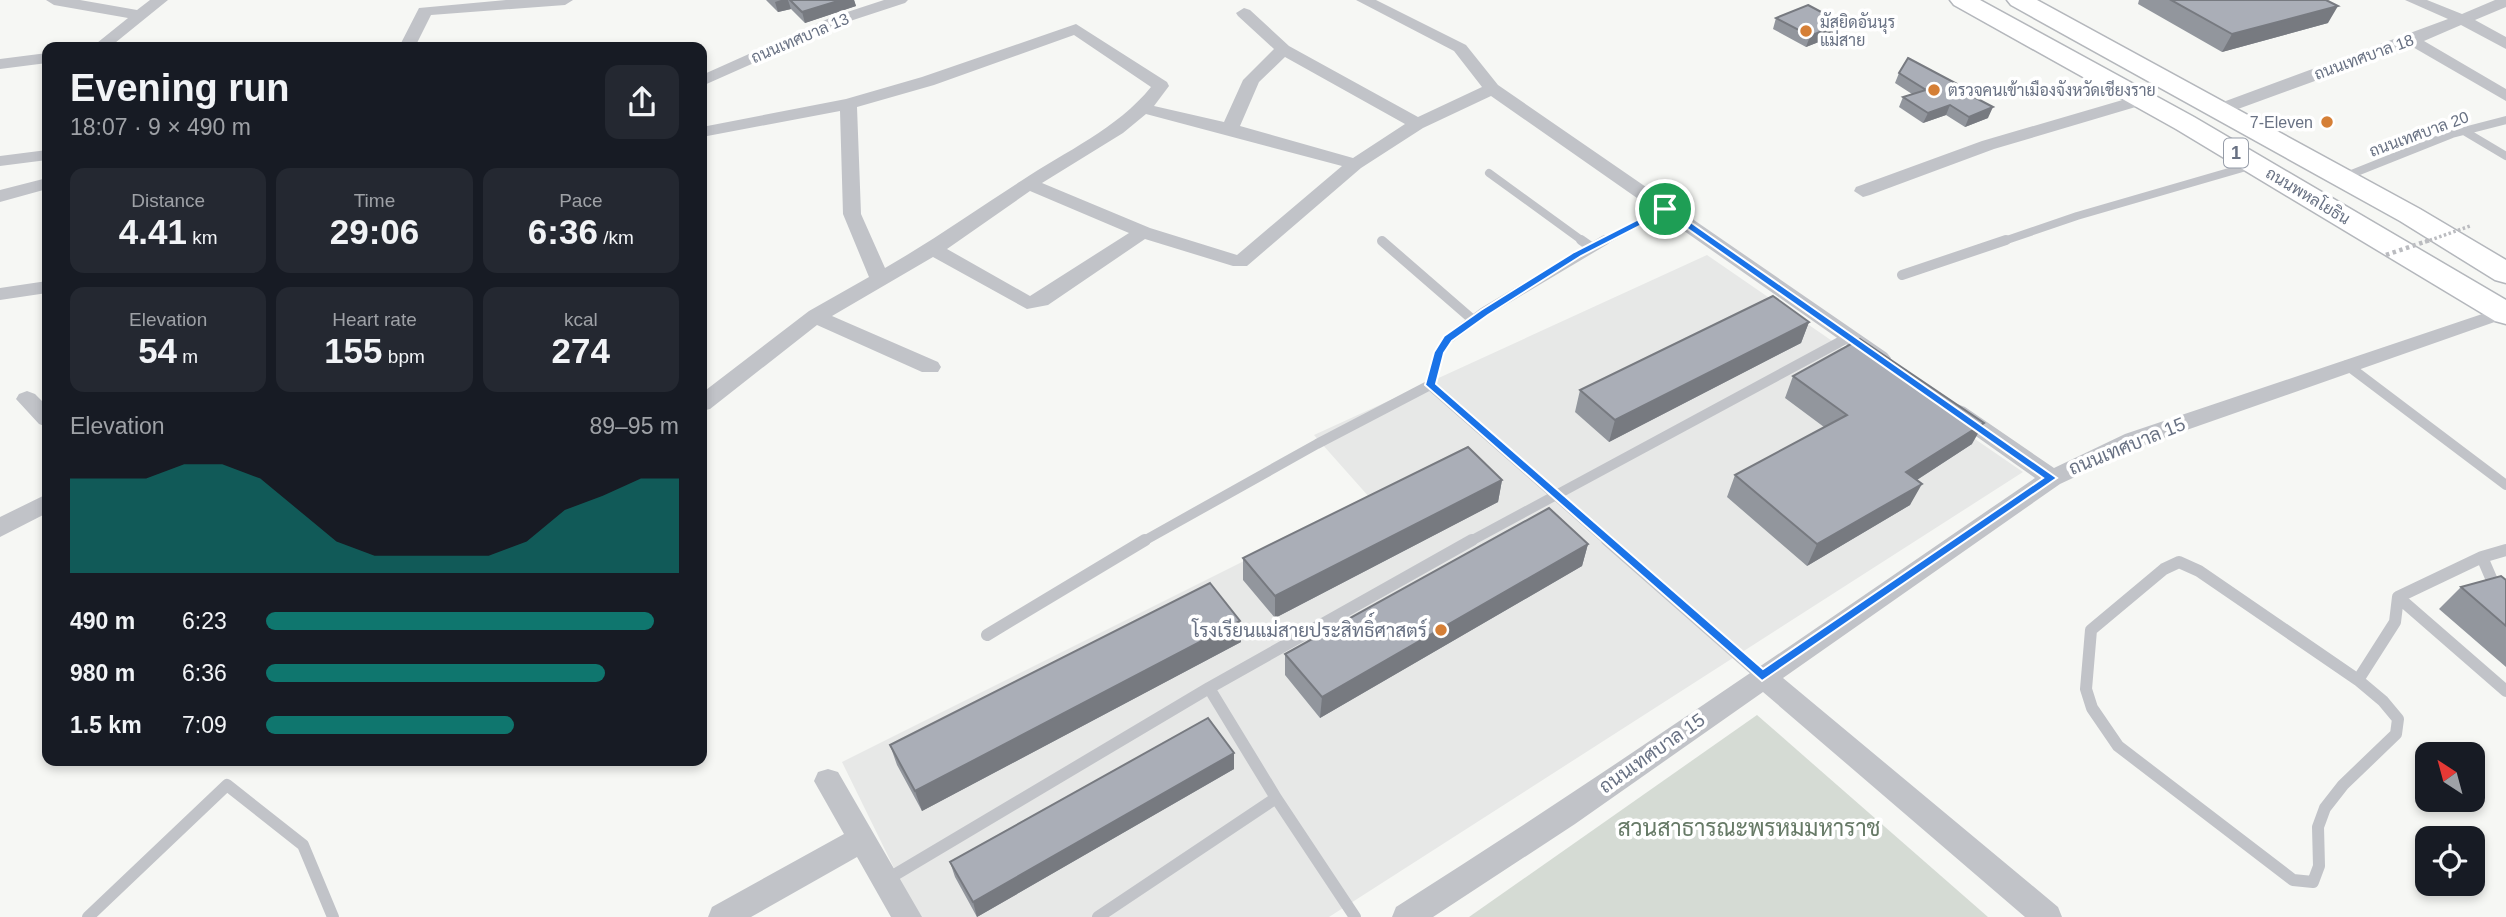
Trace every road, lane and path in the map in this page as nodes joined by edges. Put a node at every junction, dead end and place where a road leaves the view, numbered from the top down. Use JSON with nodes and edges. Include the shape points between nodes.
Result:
{"nodes":[{"id":1,"x":54,"y":0,"type":"edge"},
{"id":2,"x":160,"y":0,"type":"edge"},
{"id":3,"x":900,"y":0,"type":"edge"},
{"id":4,"x":1364,"y":0,"type":"edge"},
{"id":5,"x":1962,"y":0,"type":"edge"},
{"id":6,"x":2019,"y":0,"type":"edge"},
{"id":7,"x":2413,"y":0,"type":"edge"},
{"id":8,"x":565,"y":1,"type":"edge"},
{"id":9,"x":2506,"y":1,"type":"edge"},
{"id":10,"x":869,"y":4,"type":"edge"},
{"id":11,"x":1244,"y":13,"type":"dead end"},
{"id":12,"x":139,"y":15,"type":"junction"},
{"id":13,"x":2462,"y":19,"type":"junction"},
{"id":14,"x":2412,"y":40,"type":"junction"},
{"id":15,"x":106,"y":42,"type":"edge"},
{"id":16,"x":410,"y":42,"type":"edge"},
{"id":17,"x":2506,"y":44,"type":"edge"},
{"id":18,"x":1283,"y":49,"type":"junction"},
{"id":19,"x":42,"y":59,"type":"edge"},
{"id":20,"x":0,"y":64,"type":"edge"},
{"id":21,"x":707,"y":79,"type":"edge"},
{"id":22,"x":1492,"y":89,"type":"junction"},
{"id":23,"x":2506,"y":96,"type":"edge"},
{"id":24,"x":2143,"y":99,"type":"junction"},
{"id":25,"x":848,"y":104,"type":"junction"},
{"id":26,"x":1143,"y":108,"type":"junction"},
{"id":27,"x":2221,"y":109,"type":"junction"},
{"id":28,"x":2506,"y":120,"type":"edge"},
{"id":29,"x":1417,"y":124,"type":"junction"},
{"id":30,"x":1230,"y":129,"type":"junction"},
{"id":31,"x":707,"y":131,"type":"edge"},
{"id":32,"x":2464,"y":131,"type":"junction"},
{"id":33,"x":42,"y":156,"type":"edge"},
{"id":34,"x":2506,"y":156,"type":"edge"},
{"id":35,"x":0,"y":161,"type":"edge"},
{"id":36,"x":1355,"y":163,"type":"junction"},
{"id":37,"x":2255,"y":164,"type":"junction"},
{"id":38,"x":1489,"y":173,"type":"dead end"},
{"id":39,"x":2342,"y":178,"type":"junction"},
{"id":40,"x":1028,"y":184,"type":"junction"},
{"id":41,"x":42,"y":185,"type":"edge"},
{"id":42,"x":1863,"y":191,"type":"dead end"},
{"id":43,"x":0,"y":196,"type":"edge"},
{"id":44,"x":1665,"y":209,"type":"junction"},
{"id":45,"x":2470,"y":226,"type":"dead end"},
{"id":46,"x":1143,"y":232,"type":"junction"},
{"id":47,"x":1382,"y":241,"type":"dead end"},
{"id":48,"x":1591,"y":247,"type":"junction"},
{"id":49,"x":933,"y":249,"type":"junction"},
{"id":50,"x":2386,"y":255,"type":"dead end"},
{"id":51,"x":2504,"y":270,"type":"edge"},
{"id":52,"x":1902,"y":275,"type":"dead end"},
{"id":53,"x":880,"y":279,"type":"junction"},
{"id":54,"x":42,"y":288,"type":"edge"},
{"id":55,"x":0,"y":293,"type":"edge"},
{"id":56,"x":2505,"y":313,"type":"edge"},
{"id":57,"x":816,"y":316,"type":"junction"},
{"id":58,"x":1473,"y":320,"type":"junction"},
{"id":59,"x":1849,"y":337,"type":"junction"},
{"id":60,"x":2347,"y":365,"type":"junction"},
{"id":61,"x":930,"y":367,"type":"dead end"},
{"id":62,"x":1894,"y":368,"type":"edge"},
{"id":63,"x":1430,"y":385,"type":"junction"},
{"id":64,"x":27,"y":399,"type":"dead end"},
{"id":65,"x":707,"y":400,"type":"edge"},
{"id":66,"x":1939,"y":400,"type":"edge"},
{"id":67,"x":42,"y":414,"type":"edge"},
{"id":68,"x":2052,"y":478,"type":"junction"},
{"id":69,"x":2506,"y":485,"type":"edge"},
{"id":70,"x":1557,"y":494,"type":"junction"},
{"id":71,"x":42,"y":506,"type":"edge"},
{"id":72,"x":0,"y":528,"type":"edge"},
{"id":73,"x":2506,"y":550,"type":"edge"},
{"id":74,"x":2482,"y":557,"type":"junction"},
{"id":75,"x":2398,"y":597,"type":"junction"},
{"id":76,"x":2506,"y":597,"type":"edge"},
{"id":77,"x":987,"y":635,"type":"dead end"},
{"id":78,"x":1762,"y":676,"type":"junction"},
{"id":79,"x":2358,"y":680,"type":"junction"},
{"id":80,"x":1209,"y":688,"type":"junction"},
{"id":81,"x":2506,"y":691,"type":"edge"},
{"id":82,"x":828,"y":781,"type":"dead end"},
{"id":83,"x":1276,"y":797,"type":"junction"},
{"id":84,"x":862,"y":839,"type":"junction"},
{"id":85,"x":886,"y":880,"type":"junction"},
{"id":86,"x":88,"y":917,"type":"edge"},
{"id":87,"x":333,"y":917,"type":"edge"},
{"id":88,"x":723,"y":917,"type":"edge"},
{"id":89,"x":907,"y":917,"type":"edge"},
{"id":90,"x":1098,"y":917,"type":"edge"},
{"id":91,"x":1355,"y":917,"type":"edge"},
{"id":92,"x":1407,"y":917,"type":"edge"},
{"id":93,"x":2047,"y":917,"type":"edge"}],
"edges":[{"from":1,"to":12,"type":"street"},
{"from":2,"to":12,"type":"street"},
{"from":3,"to":10,"type":"street","name":"ถนนเทศบาล 13"},
{"from":4,"to":22,"type":"street","via":[[1460,48]]},
{"from":5,"to":24,"type":"main road","name":"ถนนพหลโยธิน","number":"1"},
{"from":6,"to":27,"type":"main road","name":"ถนนพหลโยธิน","number":"1"},
{"from":7,"to":13,"type":"street"},
{"from":8,"to":16,"type":"street","via":[[425,11]]},
{"from":9,"to":13,"type":"street","name":"ถนนเทศบาล 18"},
{"from":10,"to":21,"type":"street","name":"ถนนเทศบาล 13"},
{"from":11,"to":18,"type":"street"},
{"from":12,"to":15,"type":"street"},
{"from":13,"to":14,"type":"street","name":"ถนนเทศบาล 18"},
{"from":13,"to":17,"type":"street"},
{"from":14,"to":23,"type":"street"},
{"from":14,"to":27,"type":"street","name":"ถนนเทศบาล 18"},
{"from":18,"to":29,"type":"street"},
{"from":18,"to":30,"type":"street","via":[[1251,80]]},
{"from":19,"to":20,"type":"street"},
{"from":22,"to":29,"type":"street"},
{"from":22,"to":44,"type":"street"},
{"from":24,"to":37,"type":"main road","name":"ถนนพหลโยธิน","number":"1"},
{"from":24,"to":42,"type":"street","via":[[1988,145]]},
{"from":25,"to":26,"type":"street","via":[[1076,29],[1161,86]]},
{"from":25,"to":31,"type":"street"},
{"from":25,"to":53,"type":"street","via":[[852,214]]},
{"from":26,"to":30,"type":"street"},
{"from":26,"to":40,"type":"street"},
{"from":27,"to":39,"type":"main road","name":"ถนนพหลโยธิน","number":"1"},
{"from":28,"to":32,"type":"lane","name":"ถนนเทศบาล 20"},
{"from":29,"to":36,"type":"street"},
{"from":30,"to":36,"type":"street"},
{"from":32,"to":34,"type":"lane"},
{"from":32,"to":39,"type":"lane","name":"ถนนเทศบาล 20"},
{"from":33,"to":35,"type":"street"},
{"from":36,"to":46,"type":"street","via":[[1240,262]]},
{"from":37,"to":52,"type":"lane","via":[[2077,216]]},
{"from":37,"to":56,"type":"main road","name":"ถนนพหลโยธิน","number":"1"},
{"from":38,"to":48,"type":"lane"},
{"from":39,"to":51,"type":"main road","name":"ถนนพหลโยธิน","number":"1"},
{"from":40,"to":46,"type":"street"},
{"from":40,"to":49,"type":"street"},
{"from":41,"to":43,"type":"street"},
{"from":44,"to":48,"type":"lane"},
{"from":44,"to":59,"type":"street"},
{"from":45,"to":50,"type":"path","bridge":true},
{"from":46,"to":49,"type":"street","via":[[1041,300],[1027,303]]},
{"from":47,"to":58,"type":"lane"},
{"from":48,"to":58,"type":"lane"},
{"from":49,"to":53,"type":"street"},
{"from":53,"to":57,"type":"street"},
{"from":54,"to":55,"type":"street"},
{"from":56,"to":60,"type":"street","name":"ถนนเทศบาล 15"},
{"from":57,"to":61,"type":"street"},
{"from":57,"to":65,"type":"street"},
{"from":58,"to":63,"type":"lane","via":[[1439,352]]},
{"from":59,"to":62,"type":"street"},
{"from":59,"to":70,"type":"lane"},
{"from":60,"to":68,"type":"street","name":"ถนนเทศบาล 15","via":[[2133,440]]},
{"from":60,"to":69,"type":"lane"},
{"from":63,"to":70,"type":"lane"},
{"from":63,"to":77,"type":"lane","via":[[1157,531]]},
{"from":64,"to":67,"type":"street"},
{"from":66,"to":68,"type":"street"},
{"from":68,"to":78,"type":"street","name":"ถนนเทศบาล 15"},
{"from":70,"to":78,"type":"lane"},
{"from":70,"to":80,"type":"lane"},
{"from":71,"to":72,"type":"street"},
{"from":73,"to":74,"type":"lane"},
{"from":74,"to":75,"type":"lane"},
{"from":74,"to":76,"type":"lane","via":[[2494,585]]},
{"from":75,"to":79,"type":"lane","via":[[2395,622]]},
{"from":75,"to":81,"type":"lane"},
{"from":78,"to":92,"type":"street","name":"ถนนเทศบาล 15","via":[[1565,815]]},
{"from":78,"to":93,"type":"street"},
{"from":79,"to":79,"type":"lane","via":[[2398,719],[2396,734],[2328,802],[2319,821],[2320,870],[2313,882],[2293,880],[2118,746],[2092,708],[2086,689],[2091,630],[2164,569],[2179,562]]},
{"from":80,"to":83,"type":"lane"},
{"from":80,"to":85,"type":"lane"},
{"from":82,"to":84,"type":"street"},
{"from":83,"to":90,"type":"lane"},
{"from":83,"to":91,"type":"lane"},
{"from":84,"to":85,"type":"street"},
{"from":84,"to":88,"type":"street"},
{"from":85,"to":89,"type":"street"},
{"from":86,"to":87,"type":"lane","via":[[227,785],[303,845]]}]}
